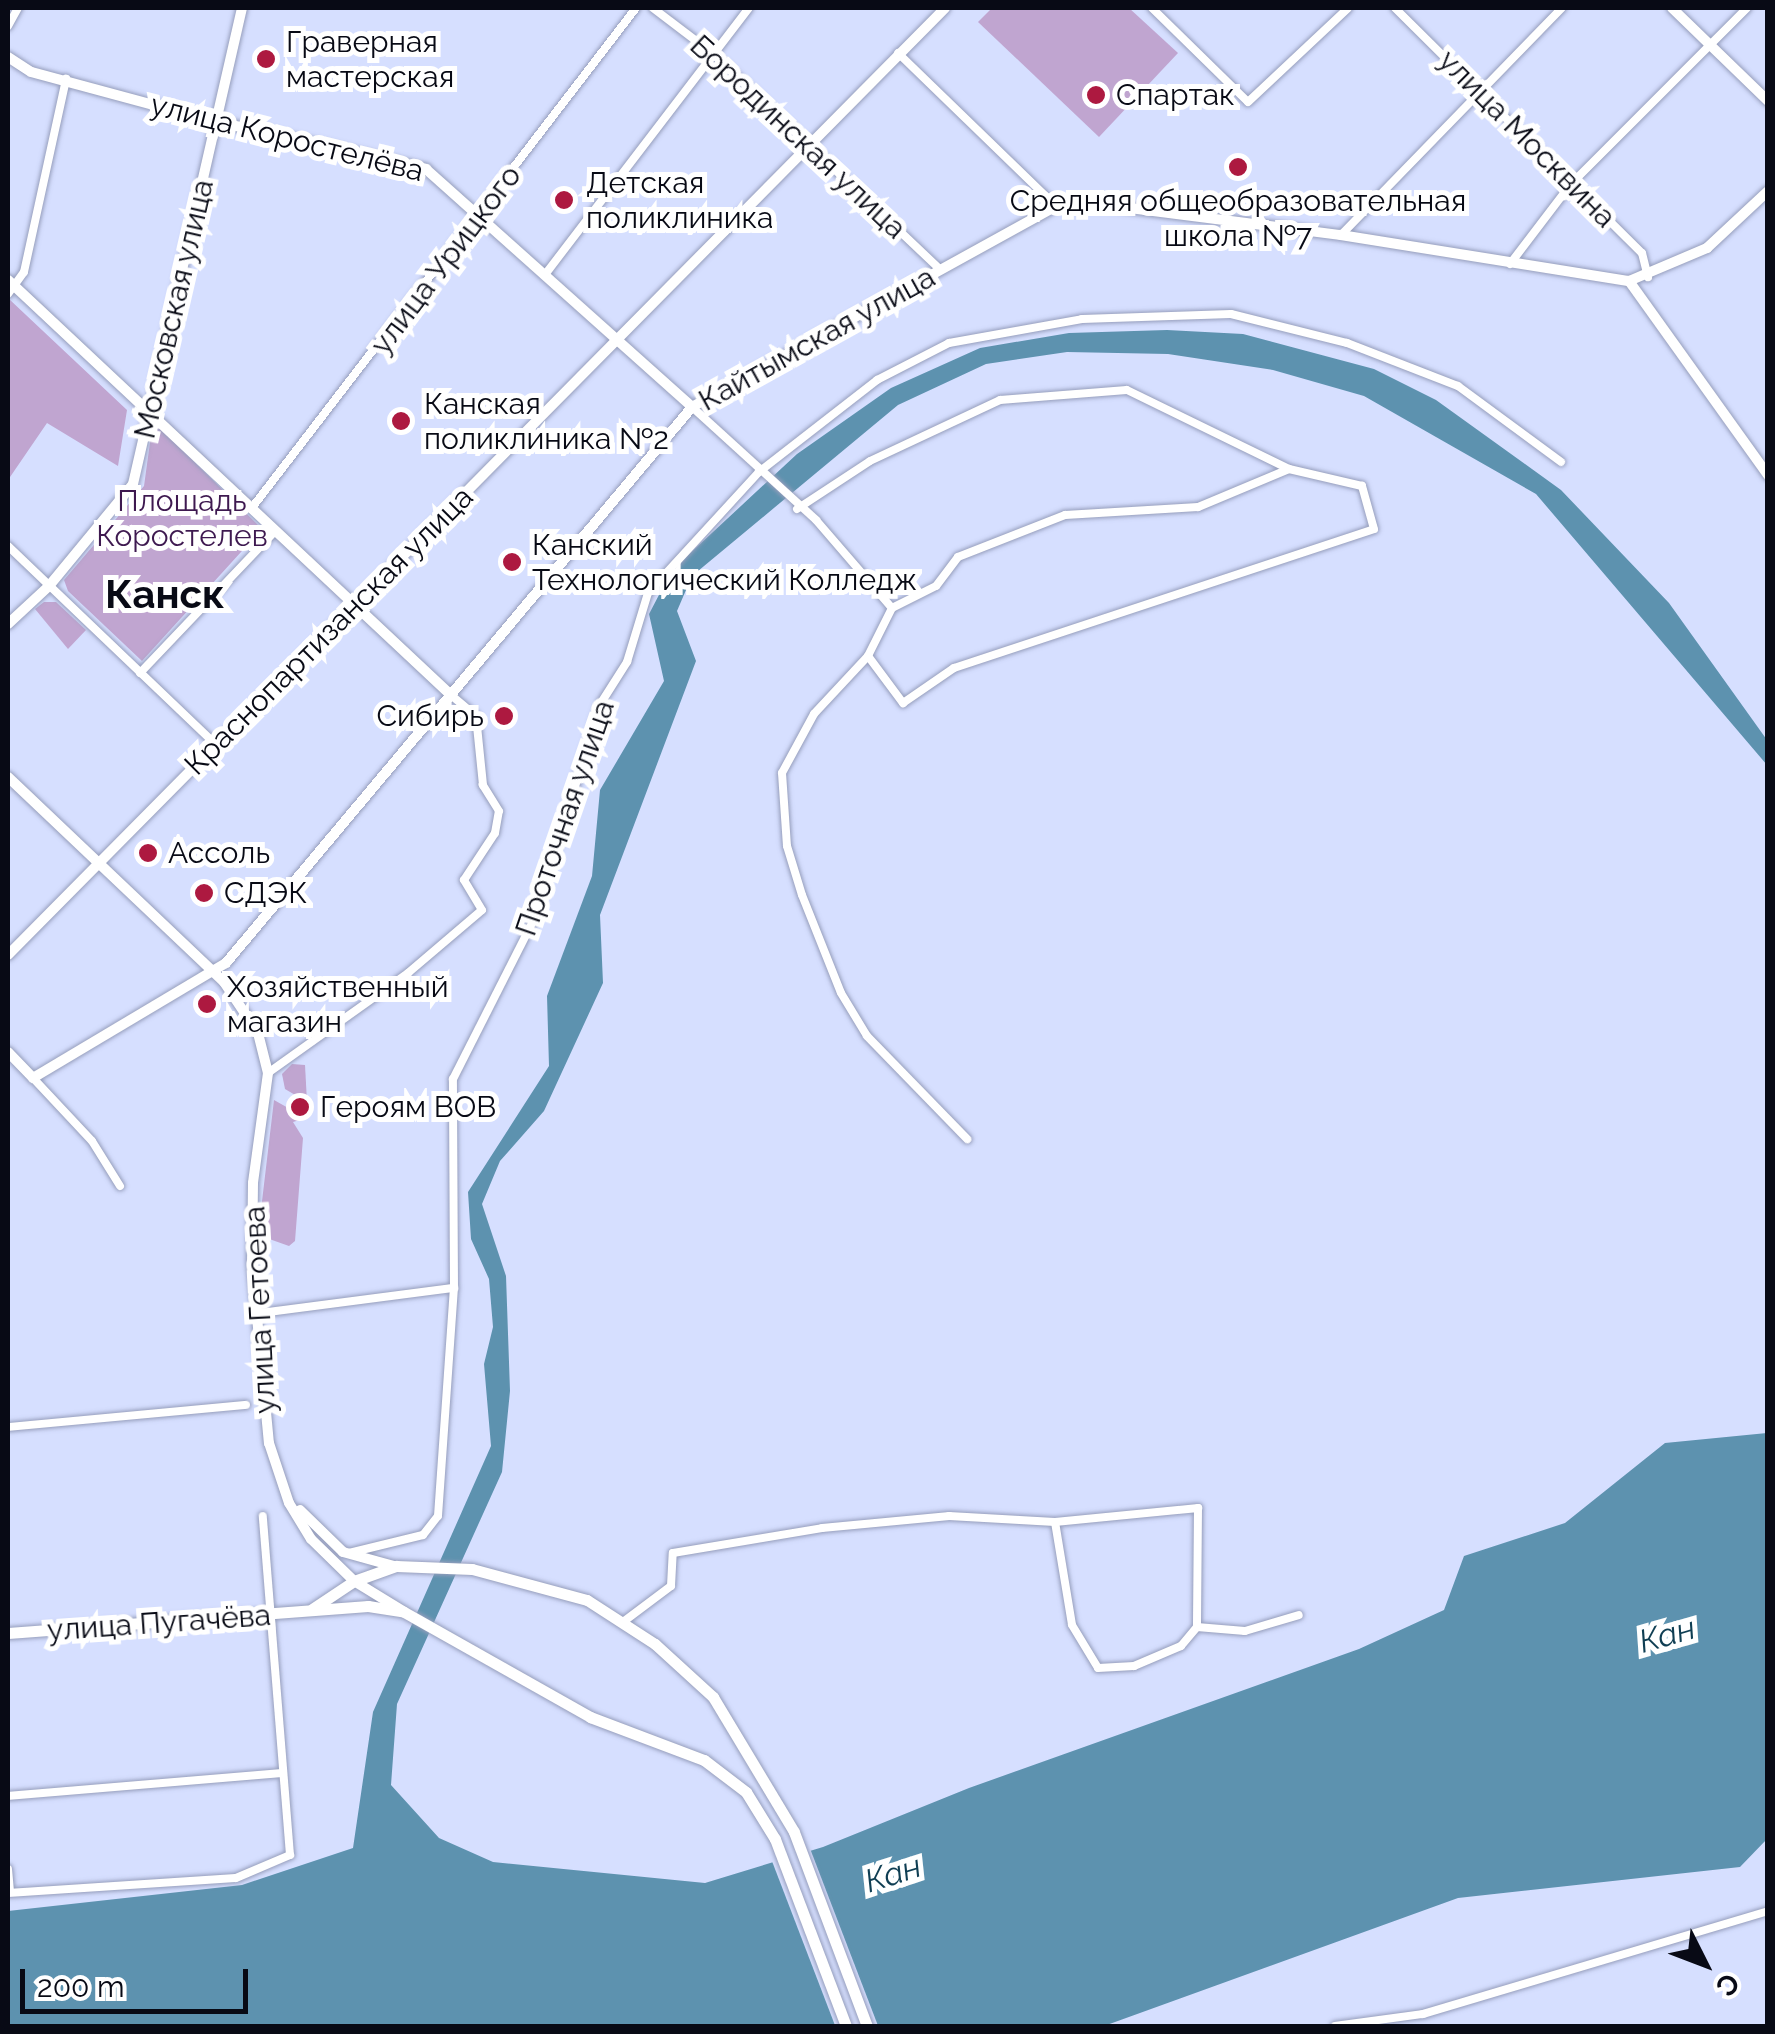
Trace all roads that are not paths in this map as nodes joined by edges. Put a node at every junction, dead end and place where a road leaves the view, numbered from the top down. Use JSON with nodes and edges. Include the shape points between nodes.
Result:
{"nodes":[{"id":1,"x":18,"y":8,"type":"edge"},
{"id":2,"x":242,"y":8,"type":"edge"},
{"id":3,"x":636,"y":8,"type":"edge"},
{"id":4,"x":653,"y":8,"type":"edge"},
{"id":5,"x":749,"y":8,"type":"edge"},
{"id":6,"x":945,"y":8,"type":"edge"},
{"id":7,"x":1152,"y":8,"type":"edge"},
{"id":8,"x":1348,"y":8,"type":"edge"},
{"id":9,"x":1395,"y":8,"type":"edge"},
{"id":10,"x":1562,"y":8,"type":"edge"},
{"id":11,"x":1672,"y":8,"type":"edge"},
{"id":12,"x":1746,"y":8,"type":"edge"},
{"id":13,"x":8,"y":26,"type":"edge"},
{"id":14,"x":1710,"y":45,"type":"junction"},
{"id":15,"x":712,"y":53,"type":"junction"},
{"id":16,"x":898,"y":54,"type":"junction"},
{"id":17,"x":8,"y":58,"type":"edge"},
{"id":18,"x":66,"y":80,"type":"junction"},
{"id":19,"x":1478,"y":92,"type":"junction"},
{"id":20,"x":1768,"y":101,"type":"edge"},
{"id":21,"x":216,"y":122,"type":"junction"},
{"id":22,"x":808,"y":143,"type":"junction"},
{"id":23,"x":1571,"y":184,"type":"junction"},
{"id":24,"x":1768,"y":190,"type":"edge"},
{"id":25,"x":1056,"y":206,"type":"junction"},
{"id":26,"x":481,"y":213,"type":"junction"},
{"id":27,"x":1341,"y":235,"type":"junction"},
{"id":28,"x":1510,"y":264,"type":"junction"},
{"id":29,"x":940,"y":269,"type":"junction"},
{"id":30,"x":547,"y":272,"type":"junction"},
{"id":31,"x":1648,"y":277,"type":"junction"},
{"id":32,"x":1630,"y":282,"type":"junction"},
{"id":33,"x":10,"y":287,"type":"edge"},
{"id":34,"x":618,"y":339,"type":"junction"},
{"id":35,"x":692,"y":408,"type":"junction"},
{"id":36,"x":149,"y":414,"type":"junction"},
{"id":37,"x":1561,"y":462,"type":"dead end"},
{"id":38,"x":1289,"y":469,"type":"junction"},
{"id":39,"x":759,"y":472,"type":"junction"},
{"id":40,"x":1768,"y":476,"type":"edge"},
{"id":41,"x":251,"y":509,"type":"junction"},
{"id":42,"x":797,"y":509,"type":"junction"},
{"id":43,"x":275,"y":531,"type":"junction"},
{"id":44,"x":8,"y":546,"type":"edge"},
{"id":45,"x":49,"y":586,"type":"junction"},
{"id":46,"x":356,"y":606,"type":"junction"},
{"id":47,"x":892,"y":608,"type":"junction"},
{"id":48,"x":8,"y":624,"type":"edge"},
{"id":49,"x":868,"y":656,"type":"junction"},
{"id":50,"x":140,"y":673,"type":"junction"},
{"id":51,"x":452,"y":696,"type":"junction"},
{"id":52,"x":216,"y":746,"type":"junction"},
{"id":53,"x":8,"y":778,"type":"edge"},
{"id":54,"x":97,"y":865,"type":"junction"},
{"id":55,"x":8,"y":955,"type":"edge"},
{"id":56,"x":212,"y":970,"type":"junction"},
{"id":57,"x":8,"y":1052,"type":"edge"},
{"id":58,"x":268,"y":1073,"type":"junction"},
{"id":59,"x":33,"y":1078,"type":"junction"},
{"id":60,"x":967,"y":1139,"type":"dead end"},
{"id":61,"x":120,"y":1186,"type":"dead end"},
{"id":62,"x":454,"y":1288,"type":"junction"},
{"id":63,"x":253,"y":1314,"type":"junction"},
{"id":64,"x":246,"y":1405,"type":"dead end"},
{"id":65,"x":8,"y":1427,"type":"edge"},
{"id":66,"x":282,"y":1486,"type":"junction"},
{"id":67,"x":263,"y":1516,"type":"dead end"},
{"id":68,"x":1056,"y":1522,"type":"junction"},
{"id":69,"x":346,"y":1554,"type":"junction"},
{"id":70,"x":396,"y":1566,"type":"junction"},
{"id":71,"x":354,"y":1581,"type":"junction"},
{"id":72,"x":310,"y":1610,"type":"junction"},
{"id":73,"x":404,"y":1612,"type":"junction"},
{"id":74,"x":1299,"y":1616,"type":"dead end"},
{"id":75,"x":268,"y":1618,"type":"junction"},
{"id":76,"x":623,"y":1622,"type":"junction"},
{"id":77,"x":1197,"y":1627,"type":"junction"},
{"id":78,"x":8,"y":1633,"type":"edge"},
{"id":79,"x":281,"y":1773,"type":"junction"},
{"id":80,"x":8,"y":1796,"type":"edge"},
{"id":81,"x":8,"y":1869,"type":"edge"},
{"id":82,"x":9,"y":1892,"type":"edge"},
{"id":83,"x":1768,"y":1911,"type":"edge"},
{"id":84,"x":846,"y":2026,"type":"edge"},
{"id":85,"x":868,"y":2026,"type":"edge"},
{"id":86,"x":1335,"y":2026,"type":"edge"}],
"edges":[{"from":1,"to":13,"type":"street"},
{"from":2,"to":21,"type":"street","name":"Московская улица"},
{"from":3,"to":26,"type":"street","name":"улица Урицкого"},
{"from":4,"to":15,"type":"street","name":"Бородинская улица"},
{"from":5,"to":15,"type":"street"},
{"from":6,"to":16,"type":"street","name":"Краснопартизанская улица"},
{"from":7,"to":8,"type":"street","via":[[1248,102]]},
{"from":9,"to":19,"type":"street","name":"улица Москвина"},
{"from":10,"to":19,"type":"street"},
{"from":11,"to":14,"type":"street"},
{"from":12,"to":14,"type":"street"},
{"from":14,"to":20,"type":"street"},
{"from":14,"to":23,"type":"street"},
{"from":15,"to":22,"type":"street","name":"Бородинская улица"},
{"from":15,"to":30,"type":"street"},
{"from":16,"to":22,"type":"street","name":"Краснопартизанская улица"},
{"from":16,"to":25,"type":"street"},
{"from":17,"to":18,"type":"street","name":"улица Коростелёва"},
{"from":18,"to":21,"type":"street","name":"улица Коростелёва"},
{"from":18,"to":33,"type":"street"},
{"from":19,"to":23,"type":"street","name":"улица Москвина"},
{"from":19,"to":27,"type":"street"},
{"from":21,"to":26,"type":"street","name":"улица Коростелёва","via":[[422,168]]},
{"from":21,"to":36,"type":"street","name":"Московская улица"},
{"from":22,"to":29,"type":"street","name":"Бородинская улица"},
{"from":22,"to":34,"type":"street","name":"Краснопартизанская улица"},
{"from":23,"to":28,"type":"street"},
{"from":23,"to":31,"type":"street","name":"улица Москвина","via":[[1642,253]]},
{"from":24,"to":31,"type":"street","via":[[1707,248]]},
{"from":25,"to":27,"type":"street","name":"Кайтымская улица","via":[[1114,206]]},
{"from":25,"to":29,"type":"street","name":"Кайтымская улица"},
{"from":26,"to":30,"type":"street","name":"улица Коростелёва"},
{"from":26,"to":41,"type":"street","name":"улица Урицкого"},
{"from":27,"to":28,"type":"street","name":"Кайтымская улица"},
{"from":28,"to":32,"type":"street","name":"Кайтымская улица"},
{"from":29,"to":35,"type":"street","name":"Кайтымская улица"},
{"from":30,"to":34,"type":"street","name":"улица Коростелёва"},
{"from":31,"to":32,"type":"street"},
{"from":32,"to":40,"type":"street"},
{"from":33,"to":36,"type":"street"},
{"from":34,"to":35,"type":"street","name":"улица Коростелёва"},
{"from":34,"to":46,"type":"street","name":"Краснопартизанская улица"},
{"from":35,"to":39,"type":"street","name":"улица Коростелёва"},
{"from":35,"to":51,"type":"street","name":"Кайтымская улица"},
{"from":36,"to":41,"type":"street"},
{"from":36,"to":45,"type":"street","name":"Московская улица","via":[[125,500]]},
{"from":37,"to":39,"type":"street","name":"Проточная улица","via":[[1458,386],[1347,343],[1231,314],[1082,318],[948,343],[877,380]]},
{"from":38,"to":42,"type":"street","via":[[1127,390],[1000,400],[870,461]]},
{"from":38,"to":47,"type":"street","via":[[1198,507],[1066,515],[958,557],[936,586]]},
{"from":38,"to":49,"type":"street","via":[[1362,486],[1374,530],[954,668],[903,703]]},
{"from":39,"to":42,"type":"street","name":"улица Коростелёва"},
{"from":39,"to":62,"type":"street","name":"Проточная улица","via":[[648,593],[626,662],[600,703],[534,919],[453,1079]]},
{"from":41,"to":43,"type":"street"},
{"from":42,"to":47,"type":"street","name":"улица Коростелёва","via":[[816,520]]},
{"from":43,"to":46,"type":"street"},
{"from":43,"to":50,"type":"street"},
{"from":44,"to":45,"type":"street"},
{"from":45,"to":48,"type":"street","name":"Московская улица"},
{"from":45,"to":50,"type":"street"},
{"from":46,"to":51,"type":"street"},
{"from":46,"to":52,"type":"street","name":"Краснопартизанская улица"},
{"from":47,"to":49,"type":"street"},
{"from":49,"to":60,"type":"street","via":[[814,714],[782,773],[786,846],[841,993],[867,1036]]},
{"from":50,"to":52,"type":"street"},
{"from":51,"to":56,"type":"street","name":"Кайтымская улица","via":[[239,948]]},
{"from":51,"to":58,"type":"street","via":[[476,716],[483,785],[500,811],[496,833],[464,880],[482,910],[408,973]]},
{"from":52,"to":54,"type":"street","name":"Краснопартизанская улица"},
{"from":53,"to":54,"type":"street","name":"улица Гетоева"},
{"from":54,"to":55,"type":"street","name":"Краснопартизанская улица"},
{"from":54,"to":56,"type":"street","name":"улица Гетоева"},
{"from":56,"to":58,"type":"street","name":"улица Гетоева","via":[[258,1032]]},
{"from":56,"to":59,"type":"street","name":"Кайтымская улица"},
{"from":57,"to":59,"type":"street"},
{"from":58,"to":63,"type":"street","name":"улица Гетоева","via":[[253,1182]]},
{"from":59,"to":61,"type":"street","via":[[92,1141]]},
{"from":62,"to":63,"type":"street"},
{"from":62,"to":69,"type":"street","name":"Проточная улица","via":[[438,1516],[423,1534]]},
{"from":63,"to":66,"type":"street","name":"улица Гетоева","via":[[269,1443]]},
{"from":64,"to":65,"type":"street"},
{"from":66,"to":69,"type":"street","via":[[320,1534]]},
{"from":66,"to":71,"type":"street","via":[[312,1539]]},
{"from":67,"to":75,"type":"street"},
{"from":68,"to":76,"type":"street","via":[[949,1516],[673,1553],[671,1586]]},
{"from":68,"to":77,"type":"street","via":[[1198,1508]]},
{"from":68,"to":77,"type":"street","via":[[1072,1626],[1098,1668],[1134,1666],[1181,1646]]},
{"from":69,"to":70,"type":"street"},
{"from":70,"to":71,"type":"main road"},
{"from":70,"to":76,"type":"main road","via":[[472,1570],[587,1600]]},
{"from":71,"to":72,"type":"main road"},
{"from":71,"to":73,"type":"street"},
{"from":72,"to":73,"type":"main road"},
{"from":72,"to":75,"type":"main road","name":"улица Пугачёва"},
{"from":73,"to":84,"type":"main road","via":[[590,1717],[704,1760],[746,1792],[775,1839]]},
{"from":74,"to":77,"type":"street","via":[[1246,1630]]},
{"from":75,"to":78,"type":"main road","name":"улица Пугачёва"},
{"from":75,"to":79,"type":"street"},
{"from":76,"to":85,"type":"main road","via":[[714,1697],[794,1832]]},
{"from":79,"to":80,"type":"street"},
{"from":79,"to":82,"type":"street","via":[[290,1855],[236,1878]]},
{"from":81,"to":82,"type":"street"},
{"from":83,"to":86,"type":"street","via":[[1423,2014]]}]}
